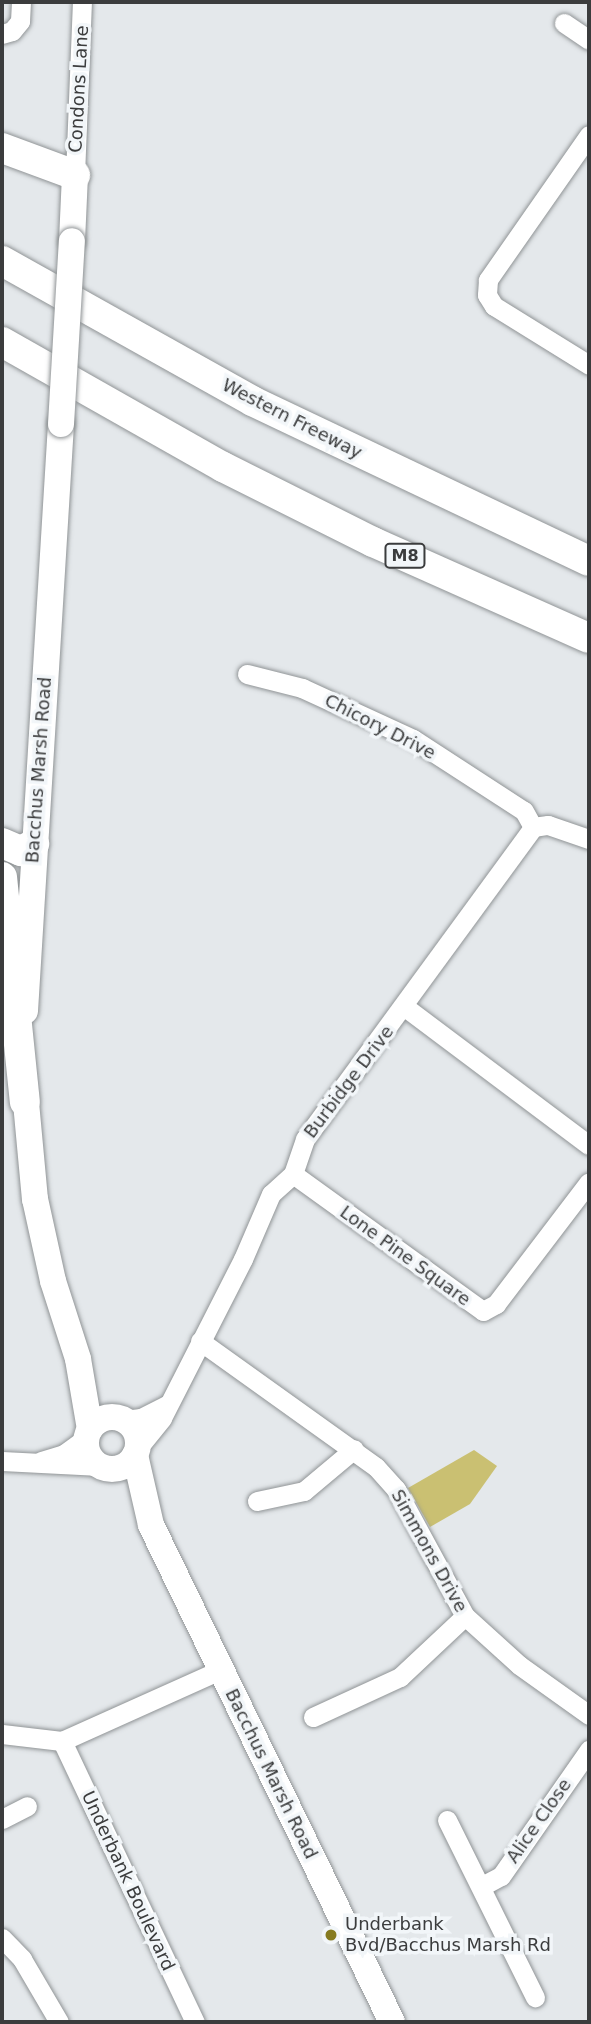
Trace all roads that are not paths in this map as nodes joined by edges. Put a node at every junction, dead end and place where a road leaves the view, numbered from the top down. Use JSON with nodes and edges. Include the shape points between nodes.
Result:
{"nodes":[{"id":1,"x":21,"y":2,"type":"edge"},
{"id":2,"x":82,"y":2,"type":"edge"},
{"id":3,"x":564,"y":23,"type":"dead end"},
{"id":4,"x":2,"y":34,"type":"edge"},
{"id":5,"x":589,"y":40,"type":"edge"},
{"id":6,"x":589,"y":135,"type":"edge"},
{"id":7,"x":2,"y":148,"type":"edge"},
{"id":8,"x":75,"y":176,"type":"junction"},
{"id":9,"x":2,"y":261,"type":"edge"},
{"id":10,"x":2,"y":342,"type":"edge"},
{"id":11,"x":589,"y":365,"type":"edge"},
{"id":12,"x":589,"y":561,"type":"edge"},
{"id":13,"x":589,"y":638,"type":"edge"},
{"id":14,"x":247,"y":674,"type":"dead end"},
{"id":15,"x":533,"y":827,"type":"junction"},
{"id":16,"x":589,"y":839,"type":"edge"},
{"id":17,"x":2,"y":843,"type":"edge"},
{"id":18,"x":34,"y":844,"type":"junction"},
{"id":19,"x":2,"y":877,"type":"edge"},
{"id":20,"x":405,"y":1007,"type":"junction"},
{"id":21,"x":25,"y":1102,"type":"junction"},
{"id":22,"x":589,"y":1145,"type":"edge"},
{"id":23,"x":293,"y":1174,"type":"junction"},
{"id":24,"x":589,"y":1182,"type":"edge"},
{"id":25,"x":200,"y":1341,"type":"junction"},
{"id":26,"x":78,"y":1359,"type":"junction"},
{"id":27,"x":169,"y":1404,"type":"junction"},
{"id":28,"x":121,"y":1418,"type":"junction"},
{"id":29,"x":88,"y":1433,"type":"junction"},
{"id":30,"x":354,"y":1449,"type":"junction"},
{"id":31,"x":137,"y":1452,"type":"junction"},
{"id":32,"x":2,"y":1461,"type":"edge"},
{"id":33,"x":37,"y":1462,"type":"junction"},
{"id":34,"x":102,"y":1467,"type":"junction"},
{"id":35,"x":257,"y":1502,"type":"dead end"},
{"id":36,"x":151,"y":1525,"type":"junction"},
{"id":37,"x":465,"y":1616,"type":"junction"},
{"id":38,"x":220,"y":1670,"type":"junction"},
{"id":39,"x":589,"y":1714,"type":"edge"},
{"id":40,"x":313,"y":1717,"type":"dead end"},
{"id":41,"x":2,"y":1734,"type":"edge"},
{"id":42,"x":62,"y":1741,"type":"junction"},
{"id":43,"x":589,"y":1750,"type":"edge"},
{"id":44,"x":27,"y":1806,"type":"dead end"},
{"id":45,"x":2,"y":1819,"type":"edge"},
{"id":46,"x":447,"y":1819,"type":"dead end"},
{"id":47,"x":482,"y":1886,"type":"junction"},
{"id":48,"x":2,"y":1938,"type":"edge"},
{"id":49,"x":535,"y":1997,"type":"dead end"},
{"id":50,"x":59,"y":2022,"type":"edge"},
{"id":51,"x":195,"y":2022,"type":"edge"},
{"id":52,"x":392,"y":2022,"type":"edge"}],
"edges":[{"from":1,"to":4,"type":"street","via":[[20,21],[12,32]]},
{"from":2,"to":8,"type":"street","name":"Condons Lane"},
{"from":3,"to":5,"type":"street"},
{"from":6,"to":11,"type":"street","via":[[488,280],[487,295],[494,306]]},
{"from":7,"to":8,"type":"highway"},
{"from":8,"to":18,"type":"main road","name":"Bacchus Marsh Road","bridge":true},
{"from":9,"to":12,"type":"highway","name":"Western Freeway","via":[[252,401]]},
{"from":10,"to":13,"type":"highway","number":"M8","via":[[261,486],[373,542]]},
{"from":14,"to":15,"type":"street","name":"Chicory Drive","via":[[302,688],[413,739],[524,811]]},
{"from":15,"to":16,"type":"street","via":[[548,825]]},
{"from":15,"to":20,"type":"street","name":"Burbidge Drive"},
{"from":17,"to":18,"type":"highway","via":[[21,850]]},
{"from":18,"to":21,"type":"main road","name":"Bacchus Marsh Road"},
{"from":19,"to":21,"type":"highway"},
{"from":20,"to":22,"type":"street"},
{"from":20,"to":23,"type":"street","name":"Burbidge Drive","via":[[305,1139]]},
{"from":21,"to":26,"type":"main road","name":"Bacchus Marsh Road","via":[[43,1240]]},
{"from":23,"to":24,"type":"street","name":"Lone Pine Square","via":[[484,1311],[496,1304]]},
{"from":23,"to":25,"type":"street","name":"Burbidge Drive","via":[[271,1194]]},
{"from":25,"to":27,"type":"street","name":"Burbidge Drive"},
{"from":25,"to":30,"type":"street","name":"Simmons Drive"},
{"from":26,"to":28,"type":"main road","name":"Bacchus Marsh Road"},
{"from":26,"to":29,"type":"main road","name":"Bacchus Marsh Road"},
{"from":27,"to":28,"type":"street","via":[[157,1412]]},
{"from":27,"to":31,"type":"street","name":"Burbidge Drive"},
{"from":28,"to":29,"type":"main road","via":[[102,1419]]},
{"from":28,"to":31,"type":"main road","via":[[136,1431]]},
{"from":29,"to":33,"type":"street","via":[[64,1454]]},
{"from":29,"to":34,"type":"main road","via":[[89,1454]]},
{"from":30,"to":35,"type":"street","via":[[304,1491]]},
{"from":30,"to":37,"type":"street","name":"Simmons Drive","via":[[396,1489]]},
{"from":31,"to":34,"type":"main road","via":[[122,1467]]},
{"from":31,"to":36,"type":"main road","name":"Bacchus Marsh Road"},
{"from":32,"to":33,"type":"street"},
{"from":33,"to":34,"type":"street"},
{"from":34,"to":36,"type":"main road","name":"Bacchus Marsh Road"},
{"from":36,"to":38,"type":"main road","name":"Bacchus Marsh Road"},
{"from":37,"to":39,"type":"street","name":"Simmons Drive","via":[[519,1665]]},
{"from":37,"to":40,"type":"street","via":[[400,1677]]},
{"from":38,"to":42,"type":"street"},
{"from":38,"to":52,"type":"main road","name":"Bacchus Marsh Road"},
{"from":41,"to":42,"type":"street"},
{"from":42,"to":51,"type":"street","name":"Underbank Boulevard"},
{"from":43,"to":47,"type":"street","name":"Alice Close","via":[[501,1876]]},
{"from":44,"to":45,"type":"street"},
{"from":46,"to":47,"type":"street"},
{"from":47,"to":49,"type":"street"},
{"from":48,"to":50,"type":"street","via":[[22,1959]]}]}
